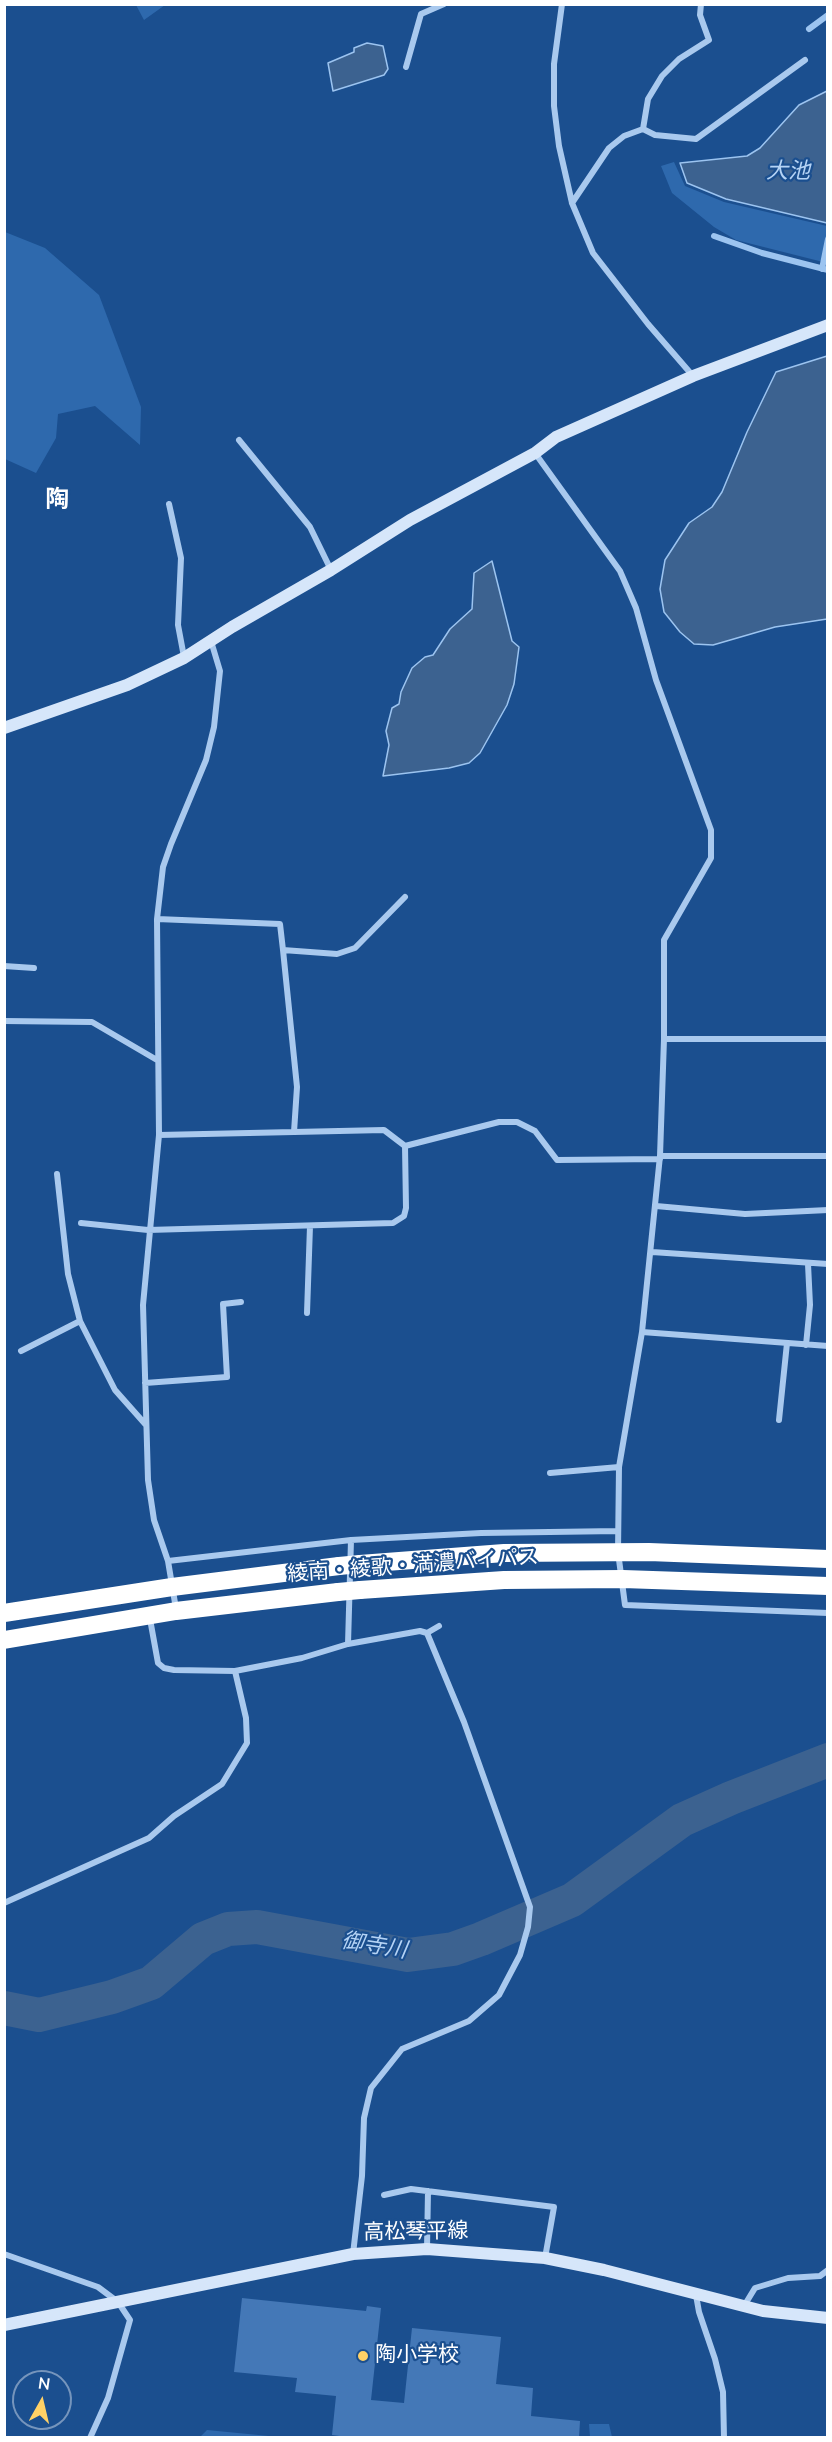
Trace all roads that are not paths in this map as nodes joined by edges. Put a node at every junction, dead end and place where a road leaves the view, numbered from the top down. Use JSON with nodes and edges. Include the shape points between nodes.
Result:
{"nodes":[{"id":1,"x":444,"y":4,"type":"edge"},
{"id":2,"x":562,"y":4,"type":"edge"},
{"id":3,"x":701,"y":4,"type":"edge"},
{"id":4,"x":805,"y":60,"type":"dead end"},
{"id":5,"x":406,"y":67,"type":"dead end"},
{"id":6,"x":643,"y":129,"type":"junction"},
{"id":7,"x":572,"y":203,"type":"junction"},
{"id":8,"x":828,"y":325,"type":"edge"},
{"id":9,"x":693,"y":376,"type":"junction"},
{"id":10,"x":239,"y":440,"type":"dead end"},
{"id":11,"x":535,"y":453,"type":"junction"},
{"id":12,"x":169,"y":504,"type":"dead end"},
{"id":13,"x":331,"y":570,"type":"junction"},
{"id":14,"x":211,"y":641,"type":"junction"},
{"id":15,"x":184,"y":658,"type":"junction"},
{"id":16,"x":4,"y":728,"type":"edge"},
{"id":17,"x":405,"y":897,"type":"dead end"},
{"id":18,"x":157,"y":919,"type":"junction"},
{"id":19,"x":283,"y":950,"type":"junction"},
{"id":20,"x":4,"y":966,"type":"edge"},
{"id":21,"x":34,"y":968,"type":"dead end"},
{"id":22,"x":4,"y":1021,"type":"edge"},
{"id":23,"x":664,"y":1039,"type":"junction"},
{"id":24,"x":828,"y":1039,"type":"edge"},
{"id":25,"x":158,"y":1060,"type":"junction"},
{"id":26,"x":294,"y":1132,"type":"junction"},
{"id":27,"x":159,"y":1135,"type":"junction"},
{"id":28,"x":405,"y":1146,"type":"junction"},
{"id":29,"x":828,"y":1156,"type":"edge"},
{"id":30,"x":660,"y":1157,"type":"junction"},
{"id":31,"x":57,"y":1174,"type":"dead end"},
{"id":32,"x":656,"y":1206,"type":"junction"},
{"id":33,"x":828,"y":1210,"type":"edge"},
{"id":34,"x":81,"y":1223,"type":"dead end"},
{"id":35,"x":310,"y":1226,"type":"junction"},
{"id":36,"x":148,"y":1230,"type":"junction"},
{"id":37,"x":652,"y":1252,"type":"junction"},
{"id":38,"x":808,"y":1264,"type":"junction"},
{"id":39,"x":828,"y":1264,"type":"edge"},
{"id":40,"x":241,"y":1302,"type":"dead end"},
{"id":41,"x":307,"y":1313,"type":"dead end"},
{"id":42,"x":80,"y":1321,"type":"junction"},
{"id":43,"x":642,"y":1332,"type":"junction"},
{"id":44,"x":787,"y":1343,"type":"junction"},
{"id":45,"x":806,"y":1345,"type":"junction"},
{"id":46,"x":828,"y":1346,"type":"edge"},
{"id":47,"x":21,"y":1351,"type":"dead end"},
{"id":48,"x":145,"y":1383,"type":"junction"},
{"id":49,"x":779,"y":1420,"type":"dead end"},
{"id":50,"x":147,"y":1425,"type":"junction"},
{"id":51,"x":619,"y":1467,"type":"junction"},
{"id":52,"x":550,"y":1473,"type":"dead end"},
{"id":53,"x":618,"y":1531,"type":"junction"},
{"id":54,"x":351,"y":1540,"type":"junction"},
{"id":55,"x":618,"y":1552,"type":"junction"},
{"id":56,"x":828,"y":1559,"type":"edge"},
{"id":57,"x":168,"y":1561,"type":"junction"},
{"id":58,"x":623,"y":1579,"type":"junction"},
{"id":59,"x":828,"y":1586,"type":"edge"},
{"id":60,"x":172,"y":1587,"type":"junction"},
{"id":61,"x":176,"y":1611,"type":"junction"},
{"id":62,"x":4,"y":1613,"type":"edge"},
{"id":63,"x":828,"y":1613,"type":"edge"},
{"id":64,"x":150,"y":1615,"type":"junction"},
{"id":65,"x":439,"y":1626,"type":"dead end"},
{"id":66,"x":427,"y":1633,"type":"junction"},
{"id":67,"x":4,"y":1641,"type":"edge"},
{"id":68,"x":348,"y":1644,"type":"junction"},
{"id":69,"x":235,"y":1671,"type":"junction"},
{"id":70,"x":4,"y":1903,"type":"edge"},
{"id":71,"x":428,"y":2191,"type":"junction"},
{"id":72,"x":384,"y":2195,"type":"dead end"},
{"id":73,"x":427,"y":2249,"type":"junction"},
{"id":74,"x":4,"y":2254,"type":"edge"},
{"id":75,"x":353,"y":2254,"type":"junction"},
{"id":76,"x":545,"y":2258,"type":"junction"},
{"id":77,"x":828,"y":2270,"type":"edge"},
{"id":78,"x":696,"y":2295,"type":"junction"},
{"id":79,"x":118,"y":2302,"type":"junction"},
{"id":80,"x":744,"y":2306,"type":"junction"},
{"id":81,"x":828,"y":2318,"type":"edge"},
{"id":82,"x":4,"y":2325,"type":"edge"},
{"id":83,"x":90,"y":2438,"type":"edge"},
{"id":84,"x":724,"y":2438,"type":"edge"}],
"edges":[{"from":1,"to":5,"type":"street","via":[[421,14]]},
{"from":2,"to":7,"type":"street","via":[[554,106]]},
{"from":3,"to":6,"type":"street","via":[[700,15],[709,40],[678,58],[662,76],[648,99]]},
{"from":4,"to":6,"type":"street","via":[[696,139],[655,135]]},
{"from":6,"to":7,"type":"street","via":[[624,136],[609,148]]},
{"from":7,"to":9,"type":"street","via":[[592,253]]},
{"from":8,"to":9,"type":"street"},
{"from":9,"to":11,"type":"street","via":[[556,437]]},
{"from":10,"to":13,"type":"street","via":[[310,527]]},
{"from":11,"to":13,"type":"street","via":[[410,520]]},
{"from":11,"to":23,"type":"street","via":[[620,571],[711,830],[711,858],[664,940]]},
{"from":12,"to":15,"type":"street","via":[[181,558],[178,625]]},
{"from":13,"to":14,"type":"street"},
{"from":14,"to":15,"type":"street"},
{"from":14,"to":18,"type":"street","via":[[220,671],[214,727],[206,760],[163,867]]},
{"from":15,"to":16,"type":"street","via":[[128,685]]},
{"from":17,"to":19,"type":"street","via":[[356,948],[337,954]]},
{"from":18,"to":19,"type":"street","via":[[280,924]]},
{"from":18,"to":25,"type":"street"},
{"from":19,"to":26,"type":"street","via":[[297,1087]]},
{"from":20,"to":21,"type":"street"},
{"from":22,"to":25,"type":"street","via":[[92,1022]]},
{"from":23,"to":24,"type":"street"},
{"from":23,"to":30,"type":"street"},
{"from":25,"to":27,"type":"street"},
{"from":26,"to":27,"type":"street"},
{"from":26,"to":28,"type":"street","via":[[384,1130]]},
{"from":27,"to":36,"type":"street"},
{"from":28,"to":30,"type":"street","via":[[499,1122],[517,1122],[535,1131],[557,1160]]},
{"from":28,"to":35,"type":"street","via":[[406,1208],[400,1221]]},
{"from":29,"to":30,"type":"street"},
{"from":30,"to":32,"type":"street"},
{"from":31,"to":42,"type":"street","via":[[68,1275]]},
{"from":32,"to":33,"type":"street","via":[[745,1214]]},
{"from":32,"to":37,"type":"street"},
{"from":34,"to":36,"type":"street"},
{"from":35,"to":36,"type":"street"},
{"from":35,"to":41,"type":"street"},
{"from":36,"to":48,"type":"street","via":[[143,1305]]},
{"from":37,"to":38,"type":"street"},
{"from":37,"to":43,"type":"street"},
{"from":38,"to":39,"type":"street"},
{"from":38,"to":45,"type":"street","via":[[810,1305]]},
{"from":40,"to":48,"type":"street","via":[[223,1304],[227,1377]]},
{"from":42,"to":47,"type":"street"},
{"from":42,"to":50,"type":"street","via":[[115,1390]]},
{"from":43,"to":44,"type":"street"},
{"from":43,"to":51,"type":"street"},
{"from":44,"to":45,"type":"street"},
{"from":44,"to":49,"type":"street"},
{"from":45,"to":46,"type":"street"},
{"from":48,"to":50,"type":"street"},
{"from":50,"to":57,"type":"street","via":[[148,1480],[154,1520]]},
{"from":51,"to":52,"type":"street"},
{"from":51,"to":53,"type":"street"},
{"from":53,"to":54,"type":"street"},
{"from":53,"to":55,"type":"street"},
{"from":54,"to":57,"type":"street"},
{"from":54,"to":68,"type":"street"},
{"from":55,"to":56,"type":"highway","name":"綾南・綾歌・満濃バイパス"},
{"from":55,"to":58,"type":"street"},
{"from":55,"to":60,"type":"highway","name":"綾南・綾歌・満濃バイパス","bridge":true,"via":[[504,1553],[360,1564]]},
{"from":57,"to":60,"type":"street"},
{"from":58,"to":59,"type":"highway","name":"綾南・綾歌・満濃バイパス"},
{"from":58,"to":61,"type":"highway","name":"綾南・綾歌・満濃バイパス","bridge":true,"via":[[504,1580],[360,1590]]},
{"from":58,"to":63,"type":"street","via":[[625,1605]]},
{"from":60,"to":61,"type":"street"},
{"from":60,"to":62,"type":"highway","name":"綾南・綾歌・満濃バイパス"},
{"from":61,"to":64,"type":"highway","name":"綾南・綾歌・満濃バイパス"},
{"from":64,"to":67,"type":"highway","name":"綾南・綾歌・満濃バイパス"},
{"from":64,"to":69,"type":"street","via":[[158,1663],[164,1668]]},
{"from":65,"to":66,"type":"street"},
{"from":66,"to":68,"type":"street"},
{"from":66,"to":75,"type":"street","via":[[464,1722],[530,1906],[528,1927],[520,1955],[500,1995],[469,2021],[402,2049],[371,2088],[364,2118]]},
{"from":68,"to":69,"type":"street"},
{"from":69,"to":70,"type":"street","via":[[246,1718],[247,1743],[222,1785],[174,1816],[149,1838]]},
{"from":71,"to":72,"type":"street","via":[[411,2189]]},
{"from":71,"to":73,"type":"street"},
{"from":71,"to":76,"type":"street","via":[[554,2207]]},
{"from":73,"to":75,"type":"street","name":"高松琴平線"},
{"from":73,"to":76,"type":"street","name":"高松琴平線"},
{"from":74,"to":79,"type":"street","via":[[98,2287]]},
{"from":75,"to":79,"type":"street","name":"高松琴平線"},
{"from":76,"to":78,"type":"street","name":"高松琴平線"},
{"from":77,"to":80,"type":"street","via":[[820,2276],[788,2278],[754,2288]]},
{"from":78,"to":80,"type":"street","name":"高松琴平線"},
{"from":78,"to":84,"type":"street","via":[[723,2392]]},
{"from":79,"to":82,"type":"street","name":"高松琴平線"},
{"from":79,"to":83,"type":"street","via":[[130,2320],[108,2398]]},
{"from":80,"to":81,"type":"street","name":"高松琴平線"}]}
